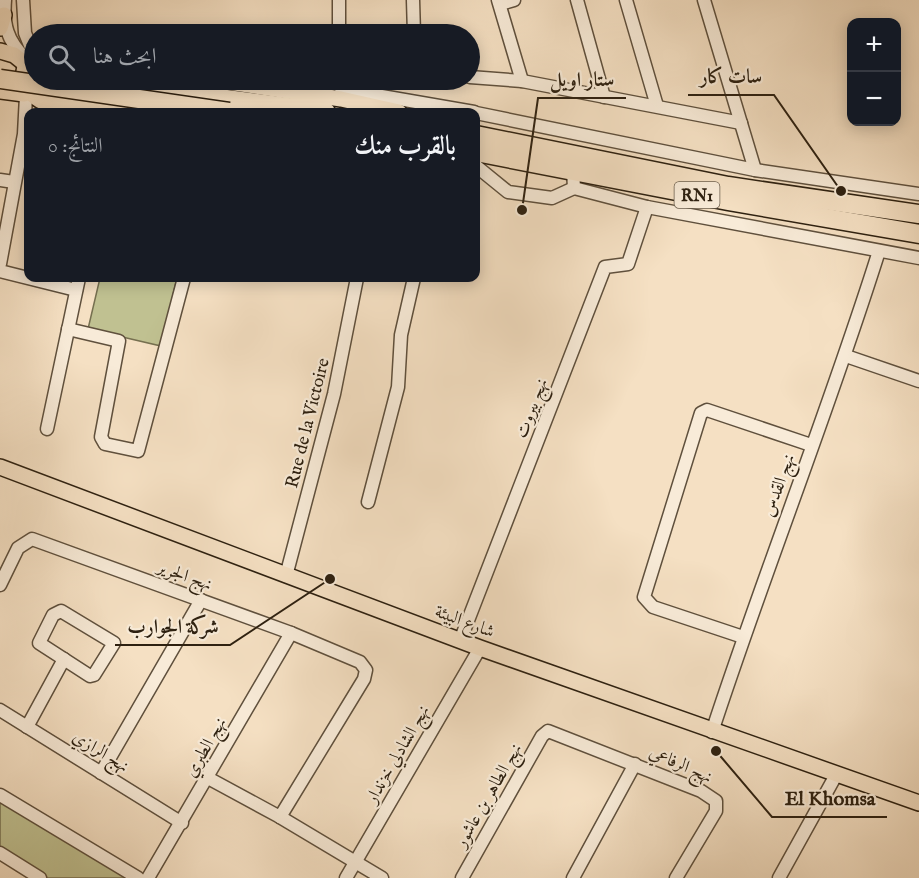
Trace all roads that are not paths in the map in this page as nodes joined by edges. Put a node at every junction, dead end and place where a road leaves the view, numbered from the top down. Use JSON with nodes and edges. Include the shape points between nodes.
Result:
{"nodes":[{"id":1,"x":23,"y":0,"type":"edge"},
{"id":2,"x":339,"y":0,"type":"edge"},
{"id":3,"x":413,"y":0,"type":"edge"},
{"id":4,"x":514,"y":0,"type":"edge"},
{"id":5,"x":577,"y":0,"type":"edge"},
{"id":6,"x":626,"y":0,"type":"edge"},
{"id":7,"x":704,"y":0,"type":"edge"},
{"id":8,"x":499,"y":2,"type":"edge"},
{"id":9,"x":3,"y":15,"type":"edge"},
{"id":10,"x":24,"y":24,"type":"edge"},
{"id":11,"x":339,"y":24,"type":"edge"},
{"id":12,"x":414,"y":24,"type":"edge"},
{"id":13,"x":0,"y":51,"type":"edge"},
{"id":14,"x":24,"y":55,"type":"edge"},
{"id":15,"x":24,"y":59,"type":"edge"},
{"id":16,"x":24,"y":63,"type":"edge"},
{"id":17,"x":0,"y":68,"type":"edge"},
{"id":18,"x":24,"y":71,"type":"edge"},
{"id":19,"x":480,"y":77,"type":"edge"},
{"id":20,"x":0,"y":79,"type":"edge"},
{"id":21,"x":522,"y":81,"type":"junction"},
{"id":22,"x":24,"y":82,"type":"edge"},
{"id":23,"x":66,"y":90,"type":"edge"},
{"id":24,"x":76,"y":90,"type":"edge"},
{"id":25,"x":158,"y":90,"type":"edge"},
{"id":26,"x":344,"y":90,"type":"edge"},
{"id":27,"x":347,"y":90,"type":"edge"},
{"id":28,"x":0,"y":92,"type":"edge"},
{"id":29,"x":25,"y":95,"type":"junction"},
{"id":30,"x":604,"y":98,"type":"junction"},
{"id":31,"x":47,"y":106,"type":"edge"},
{"id":32,"x":657,"y":106,"type":"junction"},
{"id":33,"x":25,"y":108,"type":"edge"},
{"id":34,"x":88,"y":108,"type":"edge"},
{"id":35,"x":201,"y":108,"type":"edge"},
{"id":36,"x":296,"y":108,"type":"edge"},
{"id":37,"x":389,"y":108,"type":"edge"},
{"id":38,"x":447,"y":108,"type":"edge"},
{"id":39,"x":480,"y":114,"type":"edge"},
{"id":40,"x":741,"y":123,"type":"junction"},
{"id":41,"x":480,"y":136,"type":"edge"},
{"id":42,"x":24,"y":141,"type":"edge"},
{"id":43,"x":480,"y":153,"type":"edge"},
{"id":44,"x":480,"y":169,"type":"edge"},
{"id":45,"x":755,"y":170,"type":"junction"},
{"id":46,"x":574,"y":179,"type":"junction"},
{"id":47,"x":0,"y":180,"type":"edge"},
{"id":48,"x":14,"y":182,"type":"junction"},
{"id":49,"x":919,"y":194,"type":"edge"},
{"id":50,"x":647,"y":207,"type":"junction"},
{"id":51,"x":919,"y":214,"type":"edge"},
{"id":52,"x":919,"y":234,"type":"edge"},
{"id":53,"x":879,"y":251,"type":"junction"},
{"id":54,"x":919,"y":258,"type":"edge"},
{"id":55,"x":0,"y":264,"type":"edge"},
{"id":56,"x":0,"y":271,"type":"edge"},
{"id":57,"x":24,"y":275,"type":"edge"},
{"id":58,"x":183,"y":282,"type":"edge"},
{"id":59,"x":356,"y":282,"type":"edge"},
{"id":60,"x":413,"y":282,"type":"edge"},
{"id":61,"x":77,"y":284,"type":"edge"},
{"id":62,"x":68,"y":328,"type":"junction"},
{"id":63,"x":846,"y":356,"type":"junction"},
{"id":64,"x":919,"y":381,"type":"edge"},
{"id":65,"x":47,"y":429,"type":"dead end"},
{"id":66,"x":811,"y":445,"type":"junction"},
{"id":67,"x":0,"y":467,"type":"edge"},
{"id":68,"x":368,"y":502,"type":"dead end"},
{"id":69,"x":286,"y":576,"type":"junction"},
{"id":70,"x":0,"y":585,"type":"edge"},
{"id":71,"x":201,"y":600,"type":"junction"},
{"id":72,"x":291,"y":633,"type":"junction"},
{"id":73,"x":743,"y":637,"type":"junction"},
{"id":74,"x":460,"y":641,"type":"junction"},
{"id":75,"x":480,"y":648,"type":"junction"},
{"id":76,"x":64,"y":659,"type":"junction"},
{"id":77,"x":0,"y":710,"type":"edge"},
{"id":78,"x":27,"y":727,"type":"junction"},
{"id":79,"x":548,"y":731,"type":"joint"},
{"id":80,"x":712,"y":732,"type":"junction"},
{"id":81,"x":635,"y":764,"type":"junction"},
{"id":82,"x":101,"y":773,"type":"junction"},
{"id":83,"x":836,"y":775,"type":"junction"},
{"id":84,"x":208,"y":778,"type":"junction"},
{"id":85,"x":0,"y":795,"type":"edge"},
{"id":86,"x":919,"y":803,"type":"edge"},
{"id":87,"x":280,"y":817,"type":"junction"},
{"id":88,"x":182,"y":823,"type":"junction"},
{"id":89,"x":0,"y":854,"type":"edge"},
{"id":90,"x":355,"y":862,"type":"junction"},
{"id":91,"x":577,"y":876,"type":"edge"},
{"id":92,"x":40,"y":878,"type":"edge"},
{"id":93,"x":138,"y":878,"type":"edge"},
{"id":94,"x":148,"y":878,"type":"edge"},
{"id":95,"x":346,"y":878,"type":"edge"},
{"id":96,"x":382,"y":878,"type":"edge"},
{"id":97,"x":462,"y":878,"type":"edge"},
{"id":98,"x":676,"y":878,"type":"edge"},
{"id":99,"x":779,"y":878,"type":"edge"}],
"edges":[{"from":1,"to":10,"type":"street"},
{"from":2,"to":11,"type":"street"},
{"from":3,"to":12,"type":"street"},
{"from":4,"to":8,"type":"street"},
{"from":5,"to":30,"type":"street"},
{"from":6,"to":32,"type":"street"},
{"from":7,"to":40,"type":"street"},
{"from":8,"to":21,"type":"street"},
{"from":9,"to":14,"type":"street","via":[[6,33]]},
{"from":13,"to":15,"type":"main road"},
{"from":16,"to":17,"type":"highway"},
{"from":18,"to":29,"type":"main road","via":[[19,78]]},
{"from":19,"to":21,"type":"street"},
{"from":20,"to":22,"type":"highway","bridge":true},
{"from":21,"to":30,"type":"street"},
{"from":23,"to":31,"type":"main road"},
{"from":24,"to":35,"type":"highway","bridge":true},
{"from":25,"to":36,"type":"highway"},
{"from":26,"to":37,"type":"main road"},
{"from":27,"to":38,"type":"street"},
{"from":28,"to":29,"type":"main road"},
{"from":29,"to":31,"type":"main road"},
{"from":29,"to":33,"type":"street"},
{"from":30,"to":32,"type":"street"},
{"from":31,"to":34,"type":"main road"},
{"from":32,"to":40,"type":"street"},
{"from":39,"to":45,"type":"street"},
{"from":40,"to":45,"type":"street"},
{"from":41,"to":51,"type":"highway","number":"RN1","via":[[728,186]]},
{"from":42,"to":48,"type":"street"},
{"from":43,"to":46,"type":"highway","number":"RN1"},
{"from":44,"to":46,"type":"street","via":[[508,192],[552,198]]},
{"from":45,"to":49,"type":"street"},
{"from":46,"to":50,"type":"street"},
{"from":46,"to":52,"type":"highway","number":"RN1"},
{"from":47,"to":48,"type":"street"},
{"from":48,"to":55,"type":"street"},
{"from":50,"to":53,"type":"street"},
{"from":50,"to":74,"type":"street","name":"نهج بيروت","via":[[628,264],[605,267]]},
{"from":53,"to":54,"type":"street"},
{"from":53,"to":63,"type":"street","name":"نهج القدس"},
{"from":56,"to":57,"type":"street"},
{"from":58,"to":62,"type":"street","via":[[138,451],[105,444],[101,437],[120,341]]},
{"from":59,"to":69,"type":"street","name":"Rue de la Victoire","via":[[336,386]]},
{"from":60,"to":68,"type":"street","via":[[401,335],[398,387]]},
{"from":61,"to":62,"type":"street"},
{"from":62,"to":65,"type":"street"},
{"from":63,"to":64,"type":"street"},
{"from":63,"to":66,"type":"street","name":"نهج القدس"},
{"from":66,"to":73,"type":"street","name":"نهج القدس"},
{"from":66,"to":73,"type":"street","via":[[707,410],[701,413],[644,597],[653,608]]},
{"from":67,"to":69,"type":"main road","name":"شارع البيئة"},
{"from":69,"to":74,"type":"main road","name":"شارع البيئة"},
{"from":70,"to":71,"type":"street","name":"نهج الجرير","via":[[18,548],[32,539]]},
{"from":71,"to":72,"type":"street","name":"نهج الجرير"},
{"from":71,"to":82,"type":"street"},
{"from":72,"to":84,"type":"street","name":"نهج الطبري"},
{"from":72,"to":87,"type":"street","name":"نهج الجرير","via":[[360,662],[366,670]]},
{"from":73,"to":80,"type":"street","name":"نهج القدس"},
{"from":74,"to":75,"type":"main road","name":"شارع البيئة"},
{"from":75,"to":80,"type":"main road","name":"شارع البيئة"},
{"from":75,"to":90,"type":"street","name":"نهج الشادلي خزندار"},
{"from":76,"to":76,"type":"street","via":[[93,676],[114,643],[58,612],[39,643]]},
{"from":76,"to":78,"type":"street"},
{"from":77,"to":78,"type":"street","name":"نهج الرازي"},
{"from":78,"to":82,"type":"street","name":"نهج الرازي"},
{"from":79,"to":81,"type":"street","name":"نهج الرفاعي"},
{"from":79,"to":97,"type":"street","name":"نهج الطاهر بن عاشور"},
{"from":80,"to":83,"type":"main road","name":"شارع البيئة"},
{"from":81,"to":91,"type":"street"},
{"from":81,"to":98,"type":"street","name":"نهج الرفاعي","via":[[716,801],[716,811]]},
{"from":82,"to":88,"type":"street","name":"نهج الرازي"},
{"from":83,"to":86,"type":"main road","name":"شارع البيئة"},
{"from":83,"to":99,"type":"street"},
{"from":84,"to":87,"type":"street"},
{"from":84,"to":88,"type":"street","name":"نهج الطبري"},
{"from":85,"to":93,"type":"street"},
{"from":87,"to":90,"type":"street"},
{"from":88,"to":94,"type":"street","name":"نهج الطبري"},
{"from":89,"to":92,"type":"street"},
{"from":90,"to":95,"type":"street","name":"نهج الشادلي خزندار"},
{"from":90,"to":96,"type":"street"}]}
